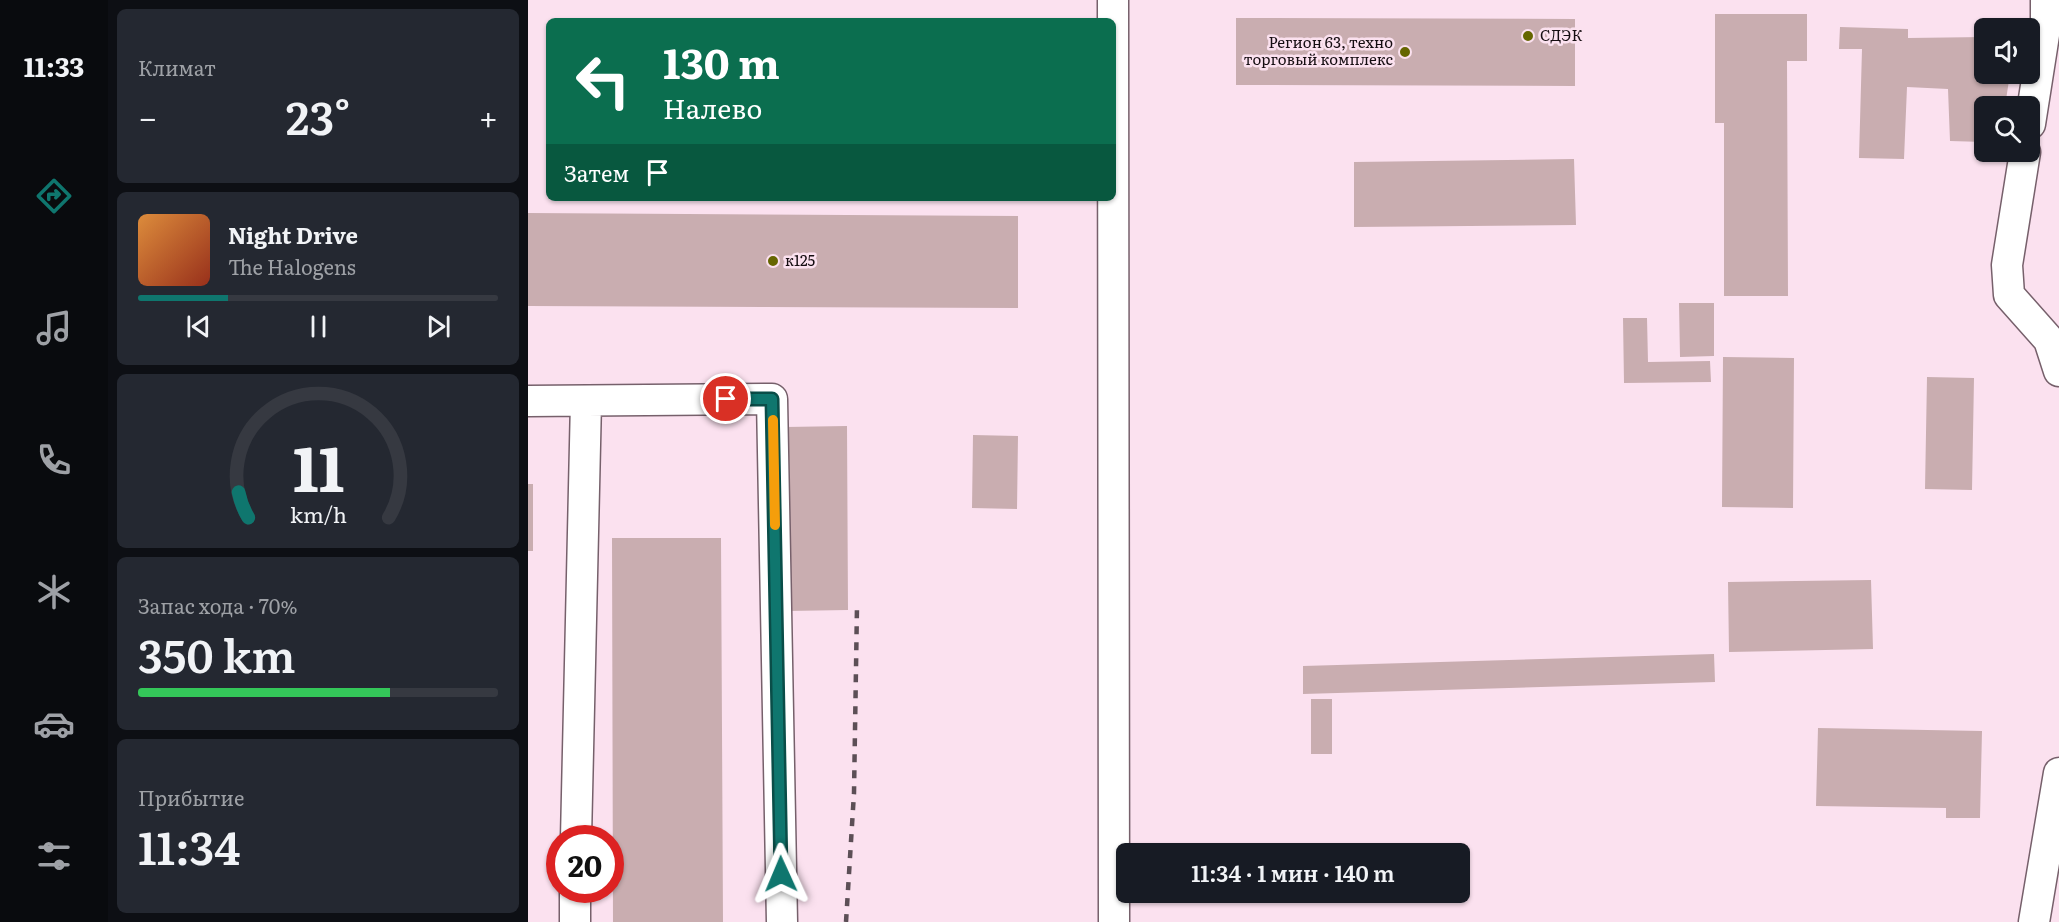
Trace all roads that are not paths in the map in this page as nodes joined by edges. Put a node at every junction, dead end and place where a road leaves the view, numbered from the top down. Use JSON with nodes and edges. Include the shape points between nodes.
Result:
{"nodes":[{"id":1,"x":1113,"y":0,"type":"edge"},
{"id":2,"x":2047,"y":0,"type":"edge"},
{"id":3,"x":2059,"y":13,"type":"edge"},
{"id":4,"x":1113,"y":18,"type":"edge"},
{"id":5,"x":2034,"y":96,"type":"edge"},
{"id":6,"x":2023,"y":162,"type":"edge"},
{"id":7,"x":1113,"y":201,"type":"edge"},
{"id":8,"x":2059,"y":371,"type":"edge"},
{"id":9,"x":586,"y":400,"type":"junction"},
{"id":10,"x":528,"y":401,"type":"edge"},
{"id":11,"x":2059,"y":773,"type":"edge"},
{"id":12,"x":576,"y":825,"type":"edge"},
{"id":13,"x":575,"y":903,"type":"edge"},
{"id":14,"x":575,"y":922,"type":"edge"},
{"id":15,"x":782,"y":922,"type":"edge"},
{"id":16,"x":1114,"y":922,"type":"edge"},
{"id":17,"x":2034,"y":922,"type":"edge"}],
"edges":[{"from":1,"to":4,"type":"street"},
{"from":2,"to":3,"type":"street"},
{"from":2,"to":5,"type":"street"},
{"from":6,"to":8,"type":"street","via":[[2007,265],[2009,295],[2049,340]]},
{"from":7,"to":16,"type":"street"},
{"from":9,"to":10,"type":"street"},
{"from":9,"to":12,"type":"street"},
{"from":9,"to":15,"type":"street","via":[[772,399]]},
{"from":11,"to":17,"type":"street"},
{"from":13,"to":14,"type":"street"}]}
